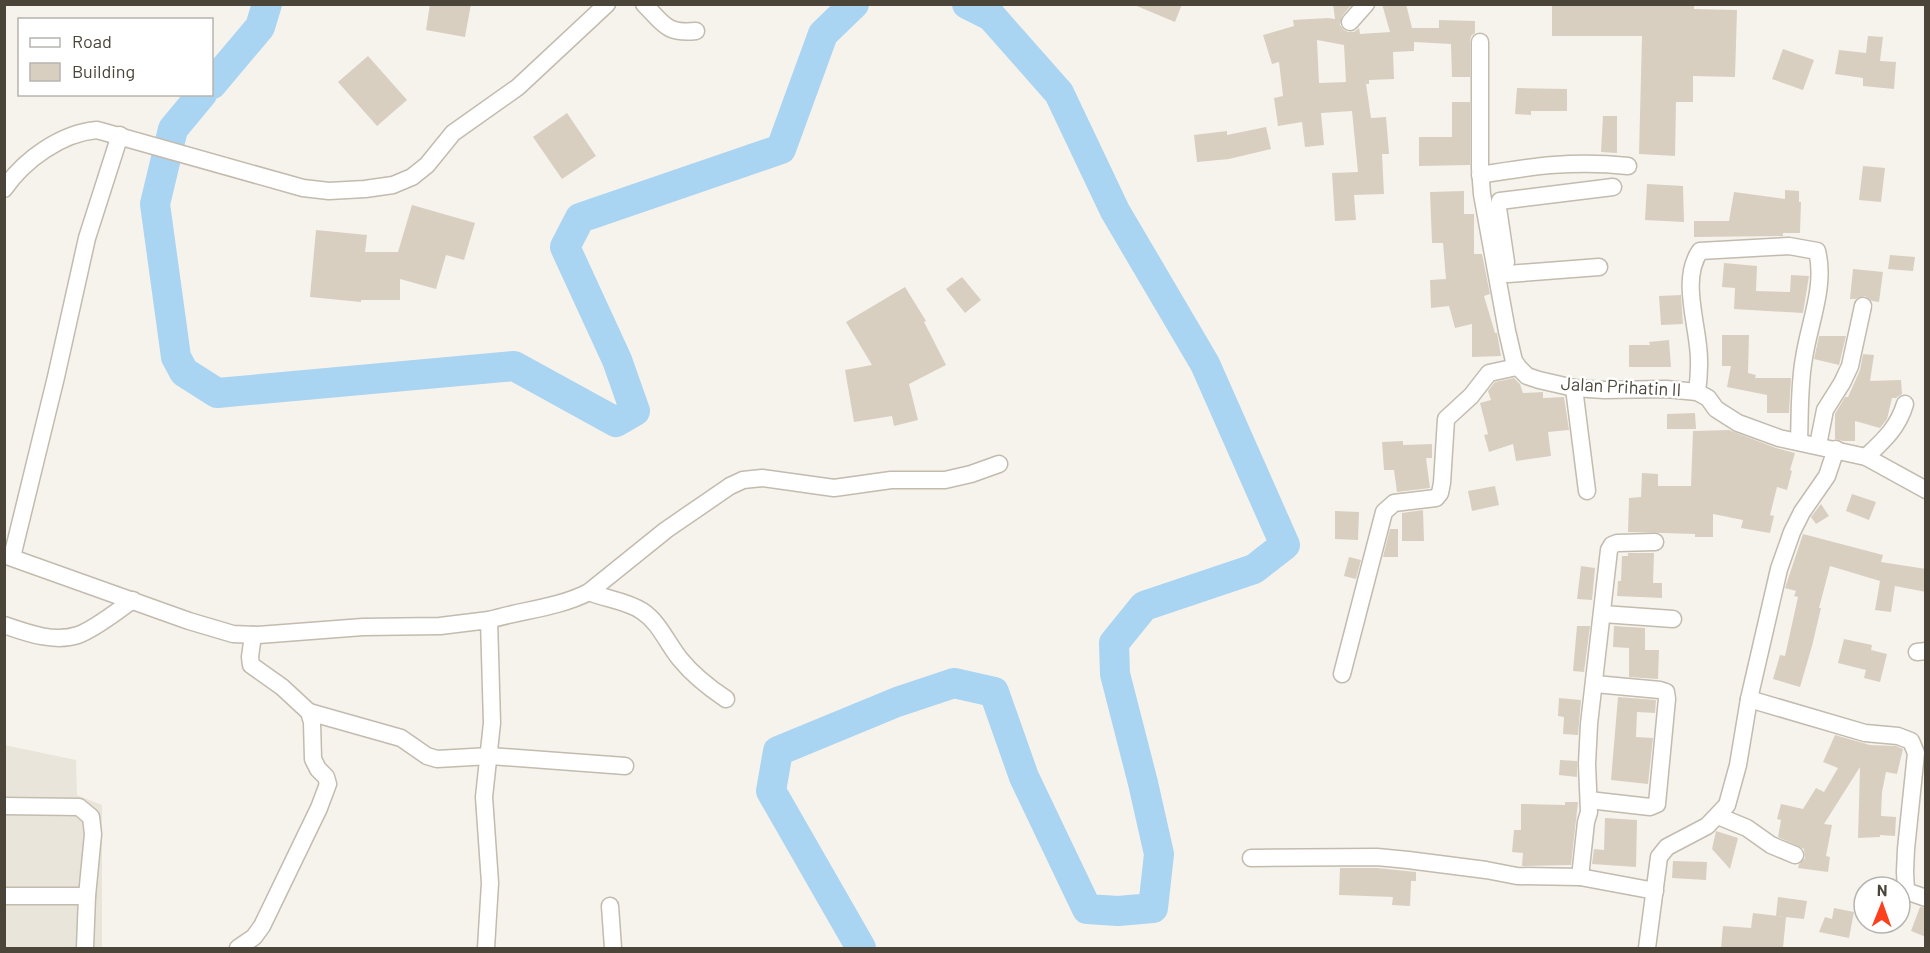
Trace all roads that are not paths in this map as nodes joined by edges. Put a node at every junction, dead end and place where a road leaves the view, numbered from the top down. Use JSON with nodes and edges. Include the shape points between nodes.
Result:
{"nodes":[{"id":1,"x":607,"y":4,"type":"edge"},
{"id":2,"x":644,"y":4,"type":"edge"},
{"id":3,"x":1366,"y":4,"type":"edge"},
{"id":4,"x":1350,"y":22,"type":"dead end"},
{"id":5,"x":696,"y":31,"type":"dead end"},
{"id":6,"x":1480,"y":42,"type":"dead end"},
{"id":7,"x":120,"y":135,"type":"junction"},
{"id":8,"x":1628,"y":166,"type":"dead end"},
{"id":9,"x":1480,"y":175,"type":"junction"},
{"id":10,"x":1613,"y":187,"type":"dead end"},
{"id":11,"x":4,"y":189,"type":"edge"},
{"id":12,"x":1599,"y":267,"type":"dead end"},
{"id":13,"x":1503,"y":274,"type":"junction"},
{"id":14,"x":1863,"y":306,"type":"dead end"},
{"id":15,"x":1514,"y":361,"type":"junction"},
{"id":16,"x":1574,"y":388,"type":"junction"},
{"id":17,"x":1697,"y":392,"type":"junction"},
{"id":18,"x":1905,"y":404,"type":"dead end"},
{"id":19,"x":1798,"y":442,"type":"junction"},
{"id":20,"x":1818,"y":445,"type":"junction"},
{"id":21,"x":1836,"y":449,"type":"junction"},
{"id":22,"x":1866,"y":457,"type":"junction"},
{"id":23,"x":999,"y":464,"type":"dead end"},
{"id":24,"x":1587,"y":490,"type":"dead end"},
{"id":25,"x":1926,"y":490,"type":"edge"},
{"id":26,"x":1655,"y":542,"type":"dead end"},
{"id":27,"x":8,"y":556,"type":"edge"},
{"id":28,"x":589,"y":592,"type":"junction"},
{"id":29,"x":133,"y":600,"type":"junction"},
{"id":30,"x":1603,"y":614,"type":"junction"},
{"id":31,"x":489,"y":620,"type":"junction"},
{"id":32,"x":1673,"y":620,"type":"dead end"},
{"id":33,"x":4,"y":625,"type":"edge"},
{"id":34,"x":253,"y":635,"type":"junction"},
{"id":35,"x":1342,"y":674,"type":"dead end"},
{"id":36,"x":1595,"y":684,"type":"junction"},
{"id":37,"x":726,"y":699,"type":"dead end"},
{"id":38,"x":1749,"y":699,"type":"junction"},
{"id":39,"x":309,"y":712,"type":"junction"},
{"id":40,"x":490,"y":756,"type":"junction"},
{"id":41,"x":625,"y":766,"type":"dead end"},
{"id":42,"x":1589,"y":800,"type":"junction"},
{"id":43,"x":4,"y":806,"type":"edge"},
{"id":44,"x":1718,"y":816,"type":"junction"},
{"id":45,"x":1795,"y":855,"type":"dead end"},
{"id":46,"x":1251,"y":858,"type":"dead end"},
{"id":47,"x":1580,"y":877,"type":"junction"},
{"id":48,"x":1655,"y":891,"type":"junction"},
{"id":49,"x":4,"y":896,"type":"edge"},
{"id":50,"x":87,"y":896,"type":"junction"},
{"id":51,"x":1926,"y":898,"type":"edge"},
{"id":52,"x":610,"y":906,"type":"dead end"},
{"id":53,"x":85,"y":948,"type":"edge"},
{"id":54,"x":238,"y":948,"type":"edge"},
{"id":55,"x":486,"y":948,"type":"edge"},
{"id":56,"x":614,"y":948,"type":"edge"},
{"id":57,"x":1647,"y":948,"type":"edge"}],
"edges":[{"from":1,"to":7,"type":"street","via":[[527,80],[453,133],[427,165],[404,181],[372,188],[303,188]]},
{"from":2,"to":5,"type":"street","via":[[674,32]]},
{"from":3,"to":4,"type":"street"},
{"from":6,"to":9,"type":"street"},
{"from":7,"to":11,"type":"street","via":[[97,129],[67,138],[30,161]]},
{"from":7,"to":27,"type":"street","via":[[87,238],[56,377]]},
{"from":8,"to":9,"type":"street","via":[[1565,163]]},
{"from":9,"to":13,"type":"street"},
{"from":10,"to":13,"type":"street","via":[[1500,201]]},
{"from":12,"to":13,"type":"street"},
{"from":13,"to":15,"type":"street"},
{"from":14,"to":20,"type":"street","via":[[1850,366],[1826,410]]},
{"from":15,"to":16,"type":"street","name":"Jalan Prihatin II","via":[[1527,376]]},
{"from":15,"to":35,"type":"street","via":[[1512,368],[1486,375],[1471,396],[1446,419],[1442,483],[1436,498],[1394,503],[1384,512]]},
{"from":16,"to":17,"type":"street","name":"Jalan Prihatin II"},
{"from":16,"to":24,"type":"street"},
{"from":17,"to":19,"type":"street","name":"Jalan Prihatin II","via":[[1738,423]]},
{"from":17,"to":19,"type":"street","via":[[1699,346],[1691,274],[1700,251],[1789,246],[1817,251],[1820,262],[1816,303],[1804,357]]},
{"from":18,"to":22,"type":"street","via":[[1889,436]]},
{"from":19,"to":20,"type":"street","name":"Jalan Prihatin II"},
{"from":20,"to":21,"type":"street","name":"Jalan Prihatin II"},
{"from":21,"to":22,"type":"street","name":"Jalan Prihatin II"},
{"from":21,"to":38,"type":"street","via":[[1827,476],[1792,532],[1779,569]]},
{"from":22,"to":25,"type":"street","name":"Jalan Prihatin II"},
{"from":23,"to":28,"type":"street","via":[[945,480],[891,480],[834,488],[762,478],[743,480],[666,530]]},
{"from":26,"to":30,"type":"street","via":[[1617,543],[1610,547]]},
{"from":27,"to":29,"type":"street"},
{"from":28,"to":31,"type":"street"},
{"from":28,"to":37,"type":"street","via":[[642,611],[696,676]]},
{"from":29,"to":33,"type":"street","via":[[86,631],[69,637],[40,636]]},
{"from":29,"to":34,"type":"street","via":[[221,631]]},
{"from":30,"to":32,"type":"street"},
{"from":30,"to":36,"type":"street"},
{"from":31,"to":34,"type":"street"},
{"from":31,"to":40,"type":"street"},
{"from":34,"to":39,"type":"street","via":[[251,665]]},
{"from":36,"to":42,"type":"street","via":[[1588,747]]},
{"from":36,"to":42,"type":"street","via":[[1660,690],[1666,692],[1667,699],[1657,804],[1650,807]]},
{"from":38,"to":44,"type":"street","via":[[1731,792]]},
{"from":38,"to":51,"type":"street","via":[[1865,733],[1911,741],[1916,753],[1905,883],[1906,891]]},
{"from":39,"to":40,"type":"street","via":[[401,738],[437,759]]},
{"from":39,"to":54,"type":"street","via":[[313,759],[326,777],[327,788],[262,926]]},
{"from":40,"to":41,"type":"street"},
{"from":40,"to":55,"type":"street","via":[[484,796],[490,883]]},
{"from":42,"to":47,"type":"street"},
{"from":43,"to":50,"type":"street","via":[[79,807],[91,817]]},
{"from":44,"to":45,"type":"street"},
{"from":44,"to":48,"type":"street","via":[[1667,847],[1659,857]]},
{"from":46,"to":47,"type":"street","via":[[1377,857],[1517,876]]},
{"from":47,"to":48,"type":"street"},
{"from":48,"to":57,"type":"street"},
{"from":49,"to":50,"type":"street"},
{"from":50,"to":53,"type":"street"},
{"from":52,"to":56,"type":"street"}]}
